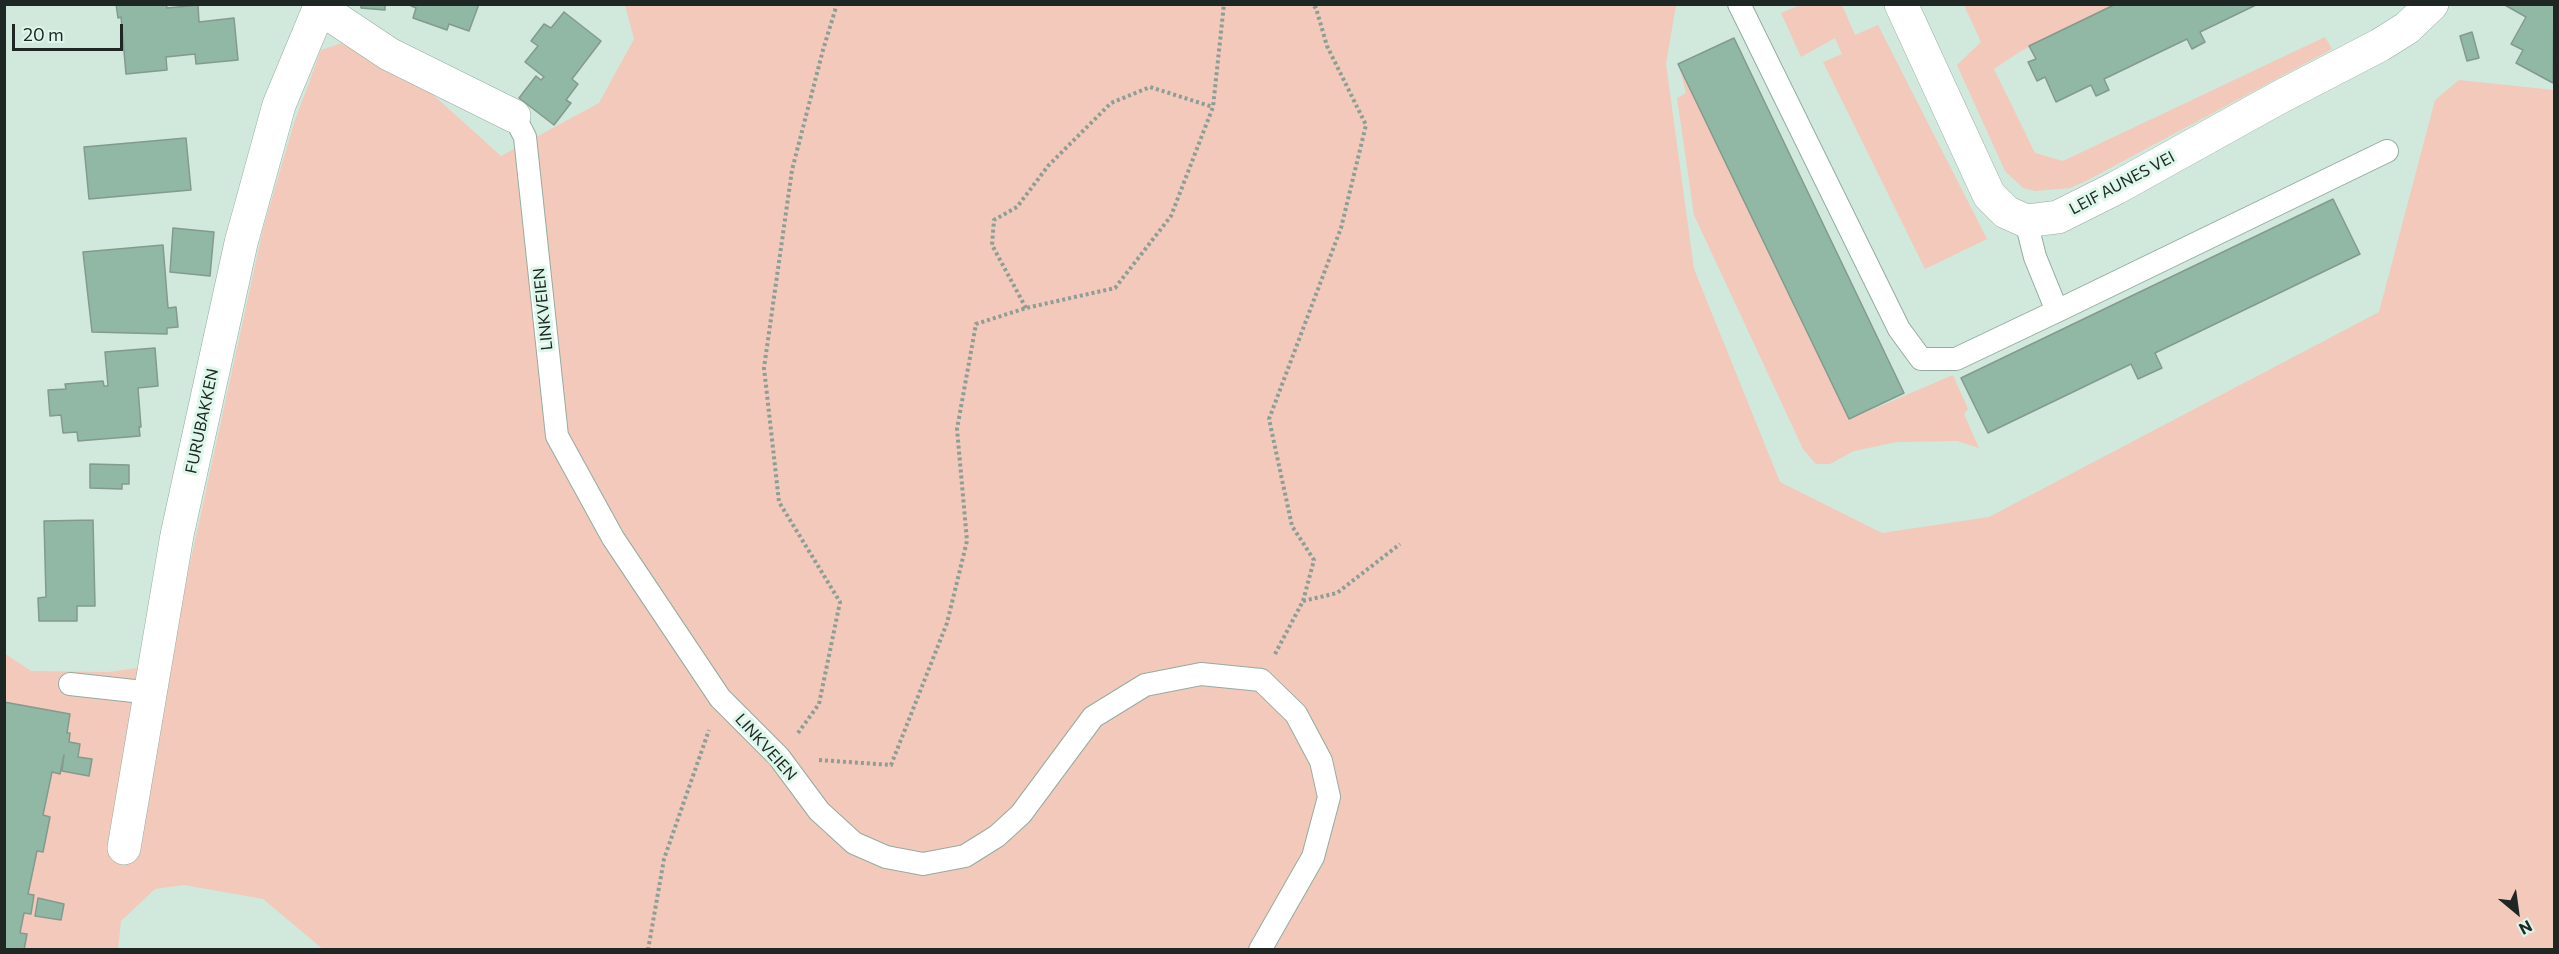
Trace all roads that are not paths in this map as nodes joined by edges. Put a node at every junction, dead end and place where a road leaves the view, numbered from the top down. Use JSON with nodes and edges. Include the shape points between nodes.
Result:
{"nodes":[{"id":1,"x":1739,"y":4,"type":"edge"},
{"id":2,"x":1901,"y":4,"type":"edge"},
{"id":3,"x":2432,"y":4,"type":"edge"},
{"id":4,"x":320,"y":6,"type":"edge"},
{"id":5,"x":514,"y":116,"type":"joint"},
{"id":6,"x":2387,"y":152,"type":"dead end"},
{"id":7,"x":2026,"y":221,"type":"junction"},
{"id":8,"x":2057,"y":311,"type":"junction"},
{"id":9,"x":70,"y":684,"type":"dead end"},
{"id":10,"x":152,"y":693,"type":"junction"},
{"id":11,"x":124,"y":848,"type":"dead end"},
{"id":12,"x":1260,"y":950,"type":"edge"}],
"edges":[{"from":1,"to":8,"type":"lane","via":[[1899,329],[1921,358],[1956,359]]},
{"from":2,"to":7,"type":"street","via":[[1989,195],[2006,212]]},
{"from":3,"to":7,"type":"street","name":"LEIF AUNES VEI","via":[[2407,28],[2380,45],[2116,188],[2058,216]]},
{"from":4,"to":5,"type":"street","name":"LINKVEIEN","via":[[389,54]]},
{"from":4,"to":10,"type":"street","name":"FURUBAKKEN","via":[[279,105],[241,243],[177,535]]},
{"from":5,"to":12,"type":"lane","name":"LINKVEIEN","via":[[525,137],[557,436],[613,538],[720,698],[779,758],[819,811],[854,843],[886,857],[923,864],[965,856],[997,836],[1021,814],[1093,717],[1145,686],[1201,674],[1261,680],[1296,714],[1321,761],[1329,797],[1313,857]]},
{"from":6,"to":8,"type":"lane"},
{"from":7,"to":8,"type":"lane","via":[[2035,257]]},
{"from":9,"to":10,"type":"lane"},
{"from":10,"to":11,"type":"street","name":"FURUBAKKEN"}]}
